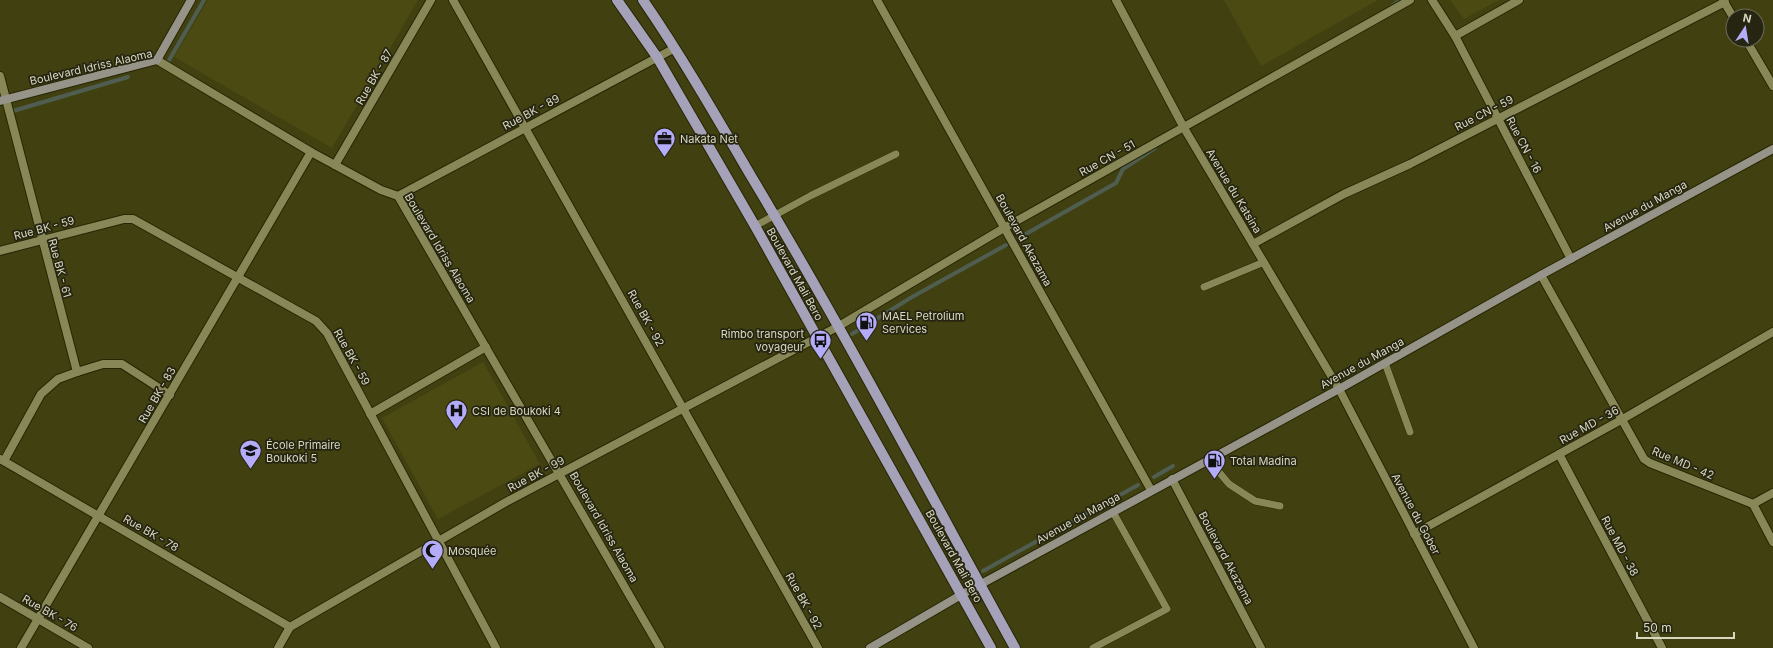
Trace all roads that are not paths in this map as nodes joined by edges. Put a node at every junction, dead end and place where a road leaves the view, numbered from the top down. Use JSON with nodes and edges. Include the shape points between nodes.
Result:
{"nodes":[{"id":1,"x":191,"y":0,"type":"edge"},
{"id":2,"x":431,"y":0,"type":"edge"},
{"id":3,"x":452,"y":0,"type":"edge"},
{"id":4,"x":617,"y":0,"type":"edge"},
{"id":5,"x":643,"y":0,"type":"edge"},
{"id":6,"x":877,"y":0,"type":"edge"},
{"id":7,"x":1116,"y":0,"type":"edge"},
{"id":8,"x":1410,"y":0,"type":"edge"},
{"id":9,"x":1432,"y":0,"type":"edge"},
{"id":10,"x":1519,"y":0,"type":"edge"},
{"id":11,"x":1724,"y":1,"type":"edge"},
{"id":12,"x":1455,"y":36,"type":"junction"},
{"id":13,"x":675,"y":48,"type":"junction"},
{"id":14,"x":1751,"y":48,"type":"edge"},
{"id":15,"x":657,"y":57,"type":"junction"},
{"id":16,"x":157,"y":60,"type":"junction"},
{"id":17,"x":0,"y":76,"type":"edge"},
{"id":18,"x":1773,"y":86,"type":"edge"},
{"id":19,"x":4,"y":100,"type":"edge"},
{"id":20,"x":1497,"y":119,"type":"junction"},
{"id":21,"x":526,"y":127,"type":"junction"},
{"id":22,"x":1184,"y":128,"type":"junction"},
{"id":23,"x":1773,"y":149,"type":"edge"},
{"id":24,"x":311,"y":152,"type":"junction"},
{"id":25,"x":896,"y":154,"type":"dead end"},
{"id":26,"x":335,"y":165,"type":"junction"},
{"id":27,"x":398,"y":196,"type":"junction"},
{"id":28,"x":775,"y":215,"type":"junction"},
{"id":29,"x":755,"y":226,"type":"junction"},
{"id":30,"x":1004,"y":228,"type":"junction"},
{"id":31,"x":42,"y":240,"type":"junction"},
{"id":32,"x":1253,"y":244,"type":"junction"},
{"id":33,"x":0,"y":251,"type":"edge"},
{"id":34,"x":1571,"y":259,"type":"junction"},
{"id":35,"x":1264,"y":262,"type":"junction"},
{"id":36,"x":1541,"y":275,"type":"junction"},
{"id":37,"x":238,"y":277,"type":"junction"},
{"id":38,"x":1204,"y":287,"type":"dead end"},
{"id":39,"x":839,"y":326,"type":"junction"},
{"id":40,"x":1773,"y":332,"type":"edge"},
{"id":41,"x":817,"y":337,"type":"junction"},
{"id":42,"x":486,"y":347,"type":"junction"},
{"id":43,"x":1385,"y":363,"type":"junction"},
{"id":44,"x":76,"y":372,"type":"junction"},
{"id":45,"x":1338,"y":390,"type":"junction"},
{"id":46,"x":170,"y":395,"type":"junction"},
{"id":47,"x":683,"y":408,"type":"junction"},
{"id":48,"x":370,"y":414,"type":"junction"},
{"id":49,"x":1621,"y":420,"type":"junction"},
{"id":50,"x":1410,"y":432,"type":"dead end"},
{"id":51,"x":1559,"y":454,"type":"junction"},
{"id":52,"x":1208,"y":459,"type":"junction"},
{"id":53,"x":2,"y":460,"type":"edge"},
{"id":54,"x":560,"y":474,"type":"junction"},
{"id":55,"x":1172,"y":479,"type":"junction"},
{"id":56,"x":1151,"y":490,"type":"junction"},
{"id":57,"x":1773,"y":493,"type":"edge"},
{"id":58,"x":1753,"y":504,"type":"junction"},
{"id":59,"x":1280,"y":506,"type":"dead end"},
{"id":60,"x":1113,"y":512,"type":"junction"},
{"id":61,"x":98,"y":515,"type":"junction"},
{"id":62,"x":1414,"y":534,"type":"junction"},
{"id":63,"x":438,"y":541,"type":"junction"},
{"id":64,"x":1773,"y":542,"type":"edge"},
{"id":65,"x":980,"y":585,"type":"junction"},
{"id":66,"x":961,"y":595,"type":"junction"},
{"id":67,"x":0,"y":598,"type":"edge"},
{"id":68,"x":38,"y":619,"type":"junction"},
{"id":69,"x":290,"y":627,"type":"junction"},
{"id":70,"x":21,"y":648,"type":"edge"},
{"id":71,"x":88,"y":648,"type":"edge"},
{"id":72,"x":278,"y":648,"type":"edge"},
{"id":73,"x":496,"y":648,"type":"edge"},
{"id":74,"x":660,"y":648,"type":"edge"},
{"id":75,"x":818,"y":648,"type":"edge"},
{"id":76,"x":870,"y":648,"type":"edge"},
{"id":77,"x":991,"y":648,"type":"edge"},
{"id":78,"x":1015,"y":648,"type":"edge"},
{"id":79,"x":1093,"y":648,"type":"edge"},
{"id":80,"x":1261,"y":648,"type":"edge"},
{"id":81,"x":1474,"y":648,"type":"edge"},
{"id":82,"x":1662,"y":648,"type":"edge"}],
"edges":[{"from":1,"to":16,"type":"street"},
{"from":2,"to":26,"type":"street","name":"Rue BK - 87"},
{"from":3,"to":21,"type":"street","name":"Rue BK - 92"},
{"from":4,"to":15,"type":"main road","name":"Boulevard Mali Bero"},
{"from":5,"to":13,"type":"main road","name":"Boulevard Mali Bero"},
{"from":6,"to":30,"type":"street","name":"Boulevard Akazama"},
{"from":7,"to":22,"type":"street","name":"Avenue du Katsina"},
{"from":8,"to":22,"type":"street","name":"Rue CN - 51"},
{"from":9,"to":12,"type":"street","name":"Rue CN - 16"},
{"from":10,"to":12,"type":"street"},
{"from":11,"to":20,"type":"street","name":"Rue CN - 59"},
{"from":12,"to":20,"type":"street","name":"Rue CN - 16"},
{"from":13,"to":15,"type":"street","name":"Rue BK - 89"},
{"from":13,"to":28,"type":"main road","name":"Boulevard Mali Bero"},
{"from":14,"to":18,"type":"street"},
{"from":15,"to":21,"type":"street","name":"Rue BK - 89"},
{"from":15,"to":29,"type":"main road","name":"Boulevard Mali Bero"},
{"from":16,"to":19,"type":"street","name":"Boulevard Idriss Alaoma"},
{"from":16,"to":24,"type":"street","name":"Boulevard Idriss Alaoma"},
{"from":17,"to":19,"type":"street","name":"Rue BK - 61"},
{"from":19,"to":31,"type":"street","name":"Rue BK - 61"},
{"from":20,"to":32,"type":"street","name":"Rue CN - 59","via":[[1410,164],[1344,194]]},
{"from":20,"to":34,"type":"street","name":"Rue CN - 16"},
{"from":21,"to":27,"type":"street","name":"Rue BK - 89"},
{"from":21,"to":47,"type":"street","name":"Rue BK - 92"},
{"from":22,"to":30,"type":"street","name":"Rue CN - 51"},
{"from":22,"to":32,"type":"street","name":"Avenue du Katsina"},
{"from":23,"to":34,"type":"street","name":"Avenue du Manga"},
{"from":24,"to":26,"type":"street","name":"Boulevard Idriss Alaoma"},
{"from":24,"to":37,"type":"street","name":"Rue BK - 83"},
{"from":25,"to":28,"type":"lane"},
{"from":26,"to":27,"type":"street","name":"Boulevard Idriss Alaoma","via":[[381,190]]},
{"from":27,"to":42,"type":"street","name":"Boulevard Idriss Alaoma"},
{"from":28,"to":29,"type":"lane"},
{"from":28,"to":39,"type":"main road","name":"Boulevard Mali Bero"},
{"from":29,"to":41,"type":"main road","name":"Boulevard Mali Bero"},
{"from":30,"to":39,"type":"street","name":"Rue CN - 51"},
{"from":30,"to":56,"type":"street","name":"Boulevard Akazama"},
{"from":31,"to":33,"type":"street","name":"Rue BK - 59"},
{"from":31,"to":37,"type":"street","name":"Rue BK - 59","via":[[124,219],[133,219]]},
{"from":31,"to":44,"type":"street","name":"Rue BK - 61"},
{"from":32,"to":35,"type":"street","name":"Avenue du Katsina"},
{"from":34,"to":36,"type":"street","name":"Avenue du Manga"},
{"from":35,"to":38,"type":"lane"},
{"from":35,"to":45,"type":"street","name":"Avenue du Katsina"},
{"from":36,"to":43,"type":"street","name":"Avenue du Manga"},
{"from":36,"to":49,"type":"street","name":"Rue MD - 42"},
{"from":37,"to":46,"type":"street","name":"Rue BK - 83"},
{"from":37,"to":48,"type":"street","name":"Rue BK - 59","via":[[322,326]]},
{"from":39,"to":41,"type":"street","name":"Rue CN - 51"},
{"from":39,"to":65,"type":"main road","name":"Boulevard Mali Bero"},
{"from":40,"to":49,"type":"street","name":"Rue MD - 36"},
{"from":41,"to":47,"type":"street","name":"Rue BK - 99"},
{"from":41,"to":66,"type":"main road","name":"Boulevard Mali Bero"},
{"from":42,"to":48,"type":"street"},
{"from":42,"to":54,"type":"street","name":"Boulevard Idriss Alaoma"},
{"from":43,"to":45,"type":"street","name":"Avenue du Manga"},
{"from":43,"to":50,"type":"lane"},
{"from":44,"to":46,"type":"street","via":[[103,364],[122,364]]},
{"from":44,"to":53,"type":"street","via":[[58,379],[41,394]]},
{"from":45,"to":52,"type":"street","name":"Avenue du Manga"},
{"from":45,"to":62,"type":"street","name":"Avenue du Gober"},
{"from":46,"to":61,"type":"street","name":"Rue BK - 83"},
{"from":47,"to":54,"type":"street","name":"Rue BK - 99"},
{"from":47,"to":75,"type":"street","name":"Rue BK - 92"},
{"from":48,"to":63,"type":"street","name":"Rue BK - 59"},
{"from":49,"to":51,"type":"street","name":"Rue MD - 36"},
{"from":49,"to":58,"type":"street","name":"Rue MD - 42","via":[[1646,461]]},
{"from":51,"to":62,"type":"street","name":"Rue MD - 36"},
{"from":51,"to":82,"type":"street","name":"Rue MD - 38"},
{"from":52,"to":55,"type":"street","name":"Avenue du Manga"},
{"from":52,"to":59,"type":"lane","via":[[1229,484],[1255,501]]},
{"from":53,"to":61,"type":"street","name":"Rue BK - 78"},
{"from":54,"to":63,"type":"street","name":"Rue BK - 99"},
{"from":54,"to":74,"type":"street","name":"Boulevard Idriss Alaoma"},
{"from":55,"to":56,"type":"street","name":"Avenue du Manga"},
{"from":55,"to":80,"type":"street","name":"Boulevard Akazama"},
{"from":56,"to":60,"type":"street","name":"Avenue du Manga"},
{"from":57,"to":58,"type":"street"},
{"from":58,"to":64,"type":"street"},
{"from":60,"to":65,"type":"street","name":"Avenue du Manga"},
{"from":60,"to":79,"type":"lane","via":[[1167,609]]},
{"from":61,"to":68,"type":"street","name":"Rue BK - 83"},
{"from":61,"to":69,"type":"street","name":"Rue BK - 78"},
{"from":62,"to":81,"type":"street","name":"Avenue du Gober"},
{"from":63,"to":69,"type":"street","name":"Rue BK - 99"},
{"from":63,"to":73,"type":"street","name":"Rue BK - 59"},
{"from":65,"to":66,"type":"street","name":"Avenue du Manga"},
{"from":65,"to":78,"type":"main road","name":"Boulevard Mali Bero"},
{"from":66,"to":76,"type":"street","name":"Avenue du Manga"},
{"from":66,"to":77,"type":"main road","name":"Boulevard Mali Bero"},
{"from":67,"to":68,"type":"street","name":"Rue BK - 76"},
{"from":68,"to":70,"type":"street","name":"Rue BK - 83"},
{"from":68,"to":71,"type":"street","name":"Rue BK - 76"},
{"from":69,"to":72,"type":"street"}]}
